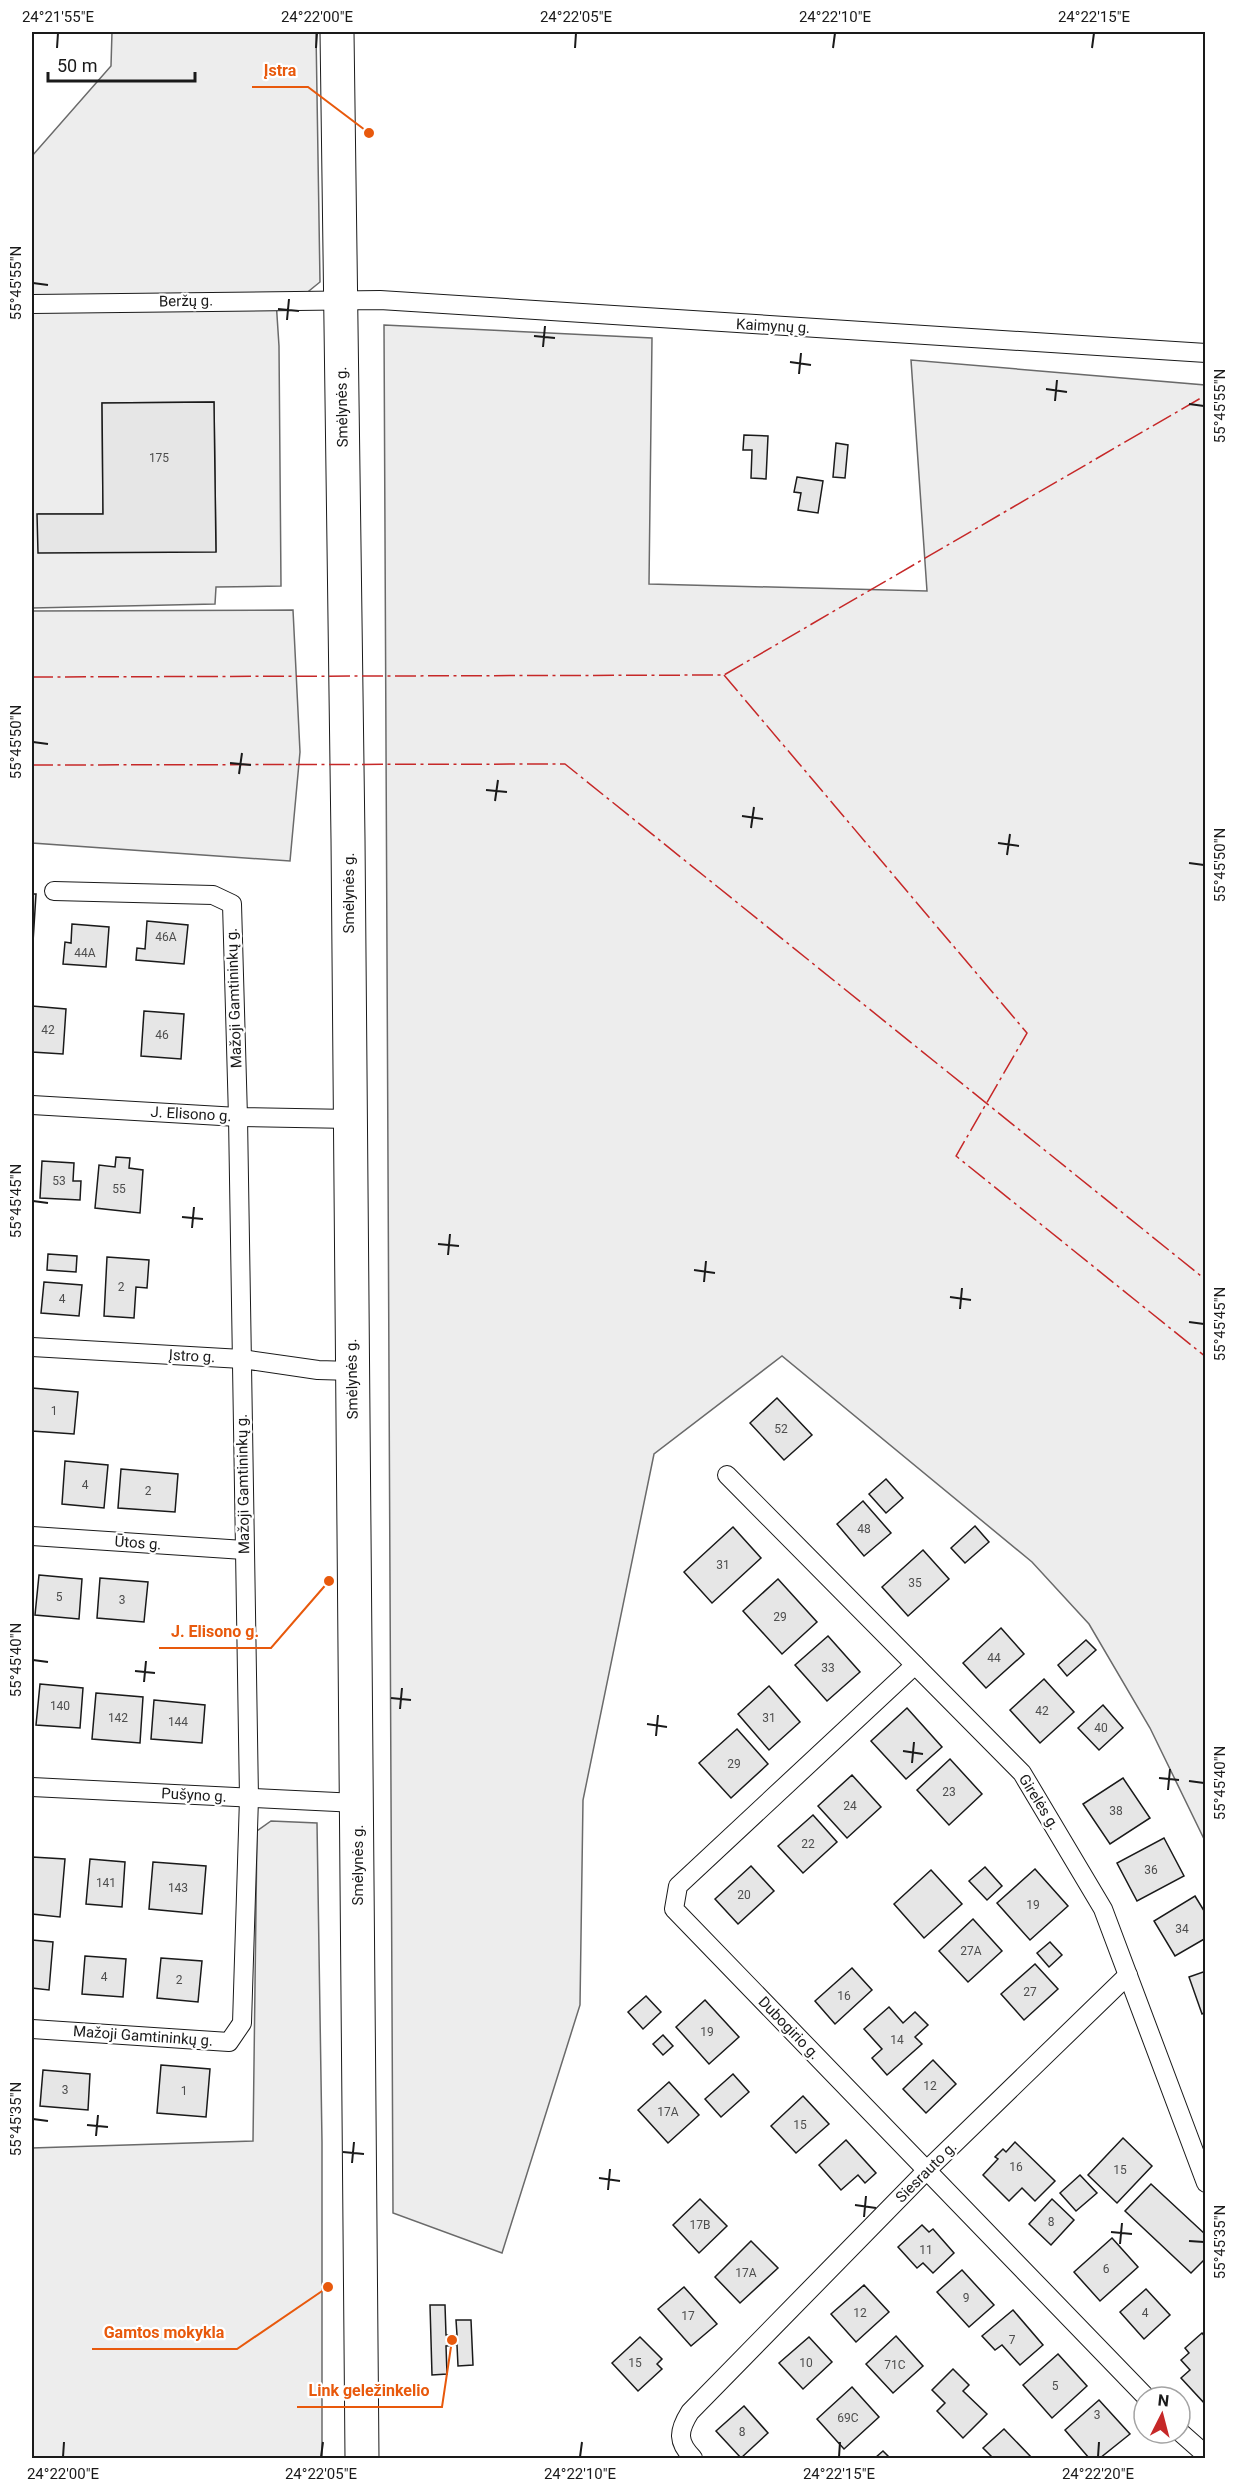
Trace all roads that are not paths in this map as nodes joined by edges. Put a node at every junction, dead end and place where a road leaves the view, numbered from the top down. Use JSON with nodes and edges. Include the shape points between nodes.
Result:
{"nodes":[{"id":1,"x":337,"y":32,"type":"edge"},
{"id":2,"x":341,"y":299,"type":"junction"},
{"id":3,"x":32,"y":304,"type":"edge"},
{"id":4,"x":1206,"y":353,"type":"edge"},
{"id":5,"x":54,"y":891,"type":"dead end"},
{"id":6,"x":32,"y":1105,"type":"edge"},
{"id":7,"x":238,"y":1117,"type":"junction"},
{"id":8,"x":351,"y":1119,"type":"junction"},
{"id":9,"x":32,"y":1347,"type":"edge"},
{"id":10,"x":242,"y":1359,"type":"junction"},
{"id":11,"x":352,"y":1371,"type":"junction"},
{"id":12,"x":727,"y":1475,"type":"dead end"},
{"id":13,"x":32,"y":1536,"type":"edge"},
{"id":14,"x":244,"y":1550,"type":"junction"},
{"id":15,"x":915,"y":1665,"type":"junction"},
{"id":16,"x":32,"y":1787,"type":"edge"},
{"id":17,"x":249,"y":1798,"type":"junction"},
{"id":18,"x":357,"y":1803,"type":"junction"},
{"id":19,"x":1128,"y":1975,"type":"junction"},
{"id":20,"x":32,"y":2029,"type":"edge"},
{"id":21,"x":927,"y":2170,"type":"junction"},
{"id":22,"x":1206,"y":2183,"type":"edge"},
{"id":23,"x":1134,"y":2385,"type":"edge"},
{"id":24,"x":1192,"y":2443,"type":"edge"},
{"id":25,"x":1206,"y":2455,"type":"edge"},
{"id":26,"x":362,"y":2458,"type":"edge"},
{"id":27,"x":693,"y":2458,"type":"edge"}],
"edges":[{"from":1,"to":2,"type":"highway","name":"Smėlynės g."},
{"from":2,"to":3,"type":"street","name":"Beržų g."},
{"from":2,"to":4,"type":"street","name":"Kaimynų g."},
{"from":2,"to":8,"type":"highway","name":"Smėlynės g."},
{"from":5,"to":7,"type":"street","name":"Mažoji Gamtininkų g.","via":[[213,895],[232,904]]},
{"from":6,"to":7,"type":"street","name":"J. Elisono g."},
{"from":7,"to":8,"type":"street","name":"J. Elisono g."},
{"from":7,"to":10,"type":"street","name":"Mažoji Gamtininkų g."},
{"from":8,"to":11,"type":"highway","name":"Smėlynės g."},
{"from":9,"to":10,"type":"street","name":"Įstro g."},
{"from":10,"to":11,"type":"street","name":"Įstro g."},
{"from":10,"to":14,"type":"street","name":"Mažoji Gamtininkų g."},
{"from":11,"to":18,"type":"highway","name":"Smėlynės g."},
{"from":12,"to":15,"type":"street","name":"Girelės g."},
{"from":13,"to":14,"type":"street","name":"Ūtos g."},
{"from":14,"to":17,"type":"street","name":"Mažoji Gamtininkų g."},
{"from":15,"to":19,"type":"street","name":"Girelės g.","via":[[1022,1773],[1103,1909]]},
{"from":15,"to":21,"type":"street","name":"Dubogirio g.","via":[[678,1886],[674,1909]]},
{"from":16,"to":17,"type":"street","name":"Pušyno g."},
{"from":17,"to":18,"type":"street","name":"Pušyno g."},
{"from":17,"to":20,"type":"street","name":"Mažoji Gamtininkų g.","via":[[242,2023],[229,2042]]},
{"from":18,"to":26,"type":"highway","name":"Smėlynės g."},
{"from":19,"to":21,"type":"street","name":"Siesrauto g."},
{"from":19,"to":22,"type":"street","name":"Girelės g."},
{"from":21,"to":23,"type":"street","name":"Dubogirio g."},
{"from":21,"to":27,"type":"street","name":"Siesrauto g.","via":[[690,2412],[682,2423],[681,2436],[682,2448]]},
{"from":24,"to":25,"type":"street"}]}
